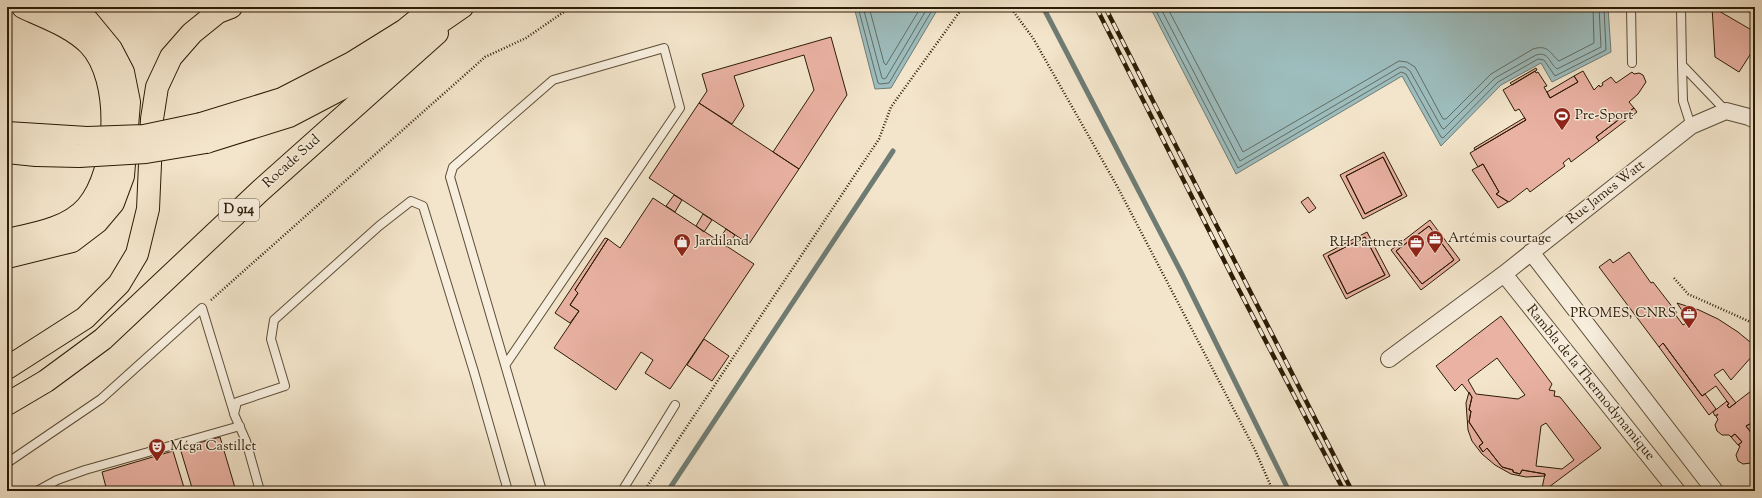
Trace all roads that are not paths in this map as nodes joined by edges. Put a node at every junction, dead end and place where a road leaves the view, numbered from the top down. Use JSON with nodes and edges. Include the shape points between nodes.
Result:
{"nodes":[{"id":1,"x":23,"y":7,"type":"edge"},
{"id":2,"x":61,"y":7,"type":"edge"},
{"id":3,"x":231,"y":7,"type":"edge"},
{"id":4,"x":433,"y":7,"type":"edge"},
{"id":5,"x":463,"y":7,"type":"edge"},
{"id":6,"x":1631,"y":7,"type":"edge"},
{"id":7,"x":1681,"y":7,"type":"edge"},
{"id":8,"x":1749,"y":7,"type":"edge"},
{"id":9,"x":1755,"y":10,"type":"edge"},
{"id":10,"x":1632,"y":63,"type":"dead end"},
{"id":11,"x":1682,"y":65,"type":"junction"},
{"id":12,"x":1726,"y":111,"type":"junction"},
{"id":13,"x":1755,"y":120,"type":"edge"},
{"id":14,"x":1691,"y":126,"type":"junction"},
{"id":15,"x":7,"y":132,"type":"edge"},
{"id":16,"x":203,"y":133,"type":"junction"},
{"id":17,"x":83,"y":147,"type":"junction"},
{"id":18,"x":7,"y":152,"type":"edge"},
{"id":19,"x":7,"y":240,"type":"edge"},
{"id":20,"x":1531,"y":252,"type":"junction"},
{"id":21,"x":7,"y":257,"type":"edge"},
{"id":22,"x":1504,"y":274,"type":"junction"},
{"id":23,"x":1389,"y":359,"type":"dead end"},
{"id":24,"x":506,"y":364,"type":"junction"},
{"id":25,"x":7,"y":368,"type":"edge"},
{"id":26,"x":7,"y":404,"type":"edge"},
{"id":27,"x":674,"y":405,"type":"dead end"},
{"id":28,"x":234,"y":414,"type":"junction"},
{"id":29,"x":240,"y":426,"type":"junction"},
{"id":30,"x":7,"y":463,"type":"edge"},
{"id":31,"x":37,"y":491,"type":"edge"},
{"id":32,"x":260,"y":491,"type":"edge"},
{"id":33,"x":508,"y":491,"type":"edge"},
{"id":34,"x":542,"y":491,"type":"edge"},
{"id":35,"x":622,"y":491,"type":"edge"},
{"id":36,"x":1677,"y":491,"type":"edge"},
{"id":37,"x":1715,"y":491,"type":"edge"}],
"edges":[{"from":1,"to":19,"type":"main road","via":[[73,30],[90,45],[103,67],[111,91],[113,120],[103,181],[87,207],[66,224]]},
{"from":2,"to":21,"type":"main road","via":[[88,21],[111,49],[123,72],[128,102],[123,176],[113,203],[97,222],[72,241]]},
{"from":3,"to":25,"type":"main road","via":[[218,12],[192,32],[171,57],[157,87],[152,118],[148,209],[137,254],[119,284],[86,318]]},
{"from":4,"to":16,"type":"main road","number":"D 914","via":[[405,30],[352,63],[282,99]]},
{"from":5,"to":16,"type":"main road","number":"D 914","via":[[352,83],[289,116]]},
{"from":5,"to":26,"type":"main road","name":"Rocade Sud","number":"D 914","via":[[260,191],[104,339],[46,382]]},
{"from":6,"to":10,"type":"lane"},
{"from":7,"to":11,"type":"lane"},
{"from":8,"to":9,"type":"lane"},
{"from":11,"to":12,"type":"lane"},
{"from":11,"to":14,"type":"lane","via":[[1683,101]]},
{"from":12,"to":13,"type":"street"},
{"from":12,"to":14,"type":"street","name":"Rue James Watt"},
{"from":14,"to":20,"type":"street","name":"Rue James Watt"},
{"from":15,"to":17,"type":"main road","number":"D 914"},
{"from":16,"to":17,"type":"main road","number":"D 914","bridge":true,"via":[[144,136]]},
{"from":17,"to":18,"type":"main road","number":"D 914","via":[[36,155]]},
{"from":20,"to":22,"type":"street","name":"Rue James Watt"},
{"from":20,"to":37,"type":"street"},
{"from":22,"to":23,"type":"street","name":"Rue James Watt"},
{"from":22,"to":36,"type":"street","name":"Rambla de la Thermodynamique"},
{"from":24,"to":24,"type":"lane","via":[[680,108],[664,48],[553,80],[453,167],[450,177]]},
{"from":24,"to":34,"type":"lane"},
{"from":27,"to":35,"type":"lane"},
{"from":28,"to":29,"type":"lane"},
{"from":28,"to":30,"type":"lane","via":[[202,308],[102,399]]},
{"from":28,"to":33,"type":"lane","via":[[237,402],[285,386],[271,339],[274,320],[379,226],[412,201],[423,206]]},
{"from":29,"to":31,"type":"lane","via":[[84,470]]},
{"from":29,"to":32,"type":"lane"}]}
